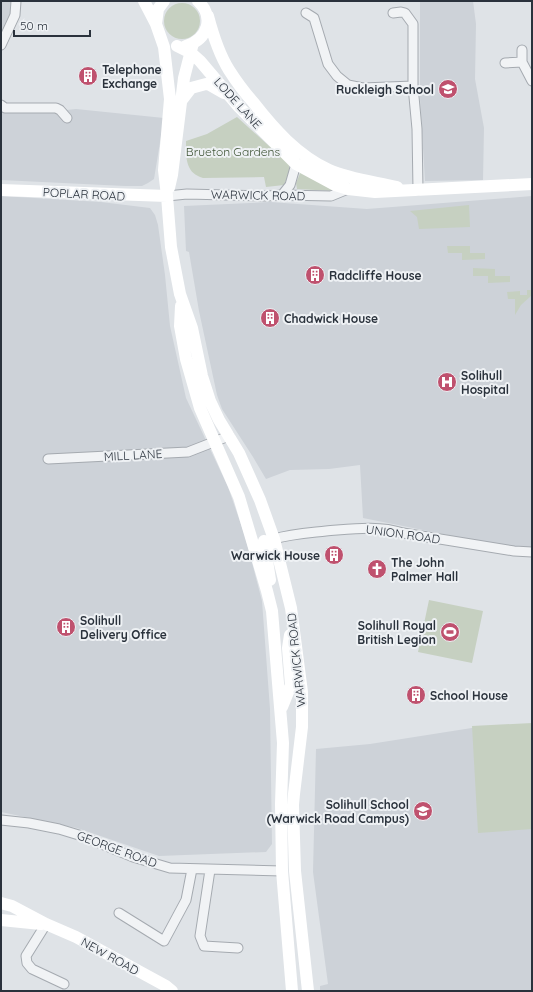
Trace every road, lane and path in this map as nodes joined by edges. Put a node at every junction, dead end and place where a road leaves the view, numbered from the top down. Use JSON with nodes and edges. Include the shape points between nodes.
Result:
{"nodes":[{"id":1,"x":16,"y":1,"type":"edge"},
{"id":2,"x":144,"y":1,"type":"edge"},
{"id":3,"x":164,"y":1,"type":"edge"},
{"id":4,"x":204,"y":6,"type":"edge"},
{"id":5,"x":306,"y":13,"type":"dead end"},
{"id":6,"x":393,"y":13,"type":"dead end"},
{"id":7,"x":157,"y":27,"type":"junction"},
{"id":8,"x":1,"y":45,"type":"edge"},
{"id":9,"x":192,"y":48,"type":"junction"},
{"id":10,"x":522,"y":50,"type":"dead end"},
{"id":11,"x":522,"y":62,"type":"junction"},
{"id":12,"x":506,"y":63,"type":"dead end"},
{"id":13,"x":532,"y":81,"type":"edge"},
{"id":14,"x":413,"y":86,"type":"junction"},
{"id":15,"x":235,"y":101,"type":"junction"},
{"id":16,"x":181,"y":102,"type":"junction"},
{"id":17,"x":1,"y":106,"type":"edge"},
{"id":18,"x":67,"y":118,"type":"dead end"},
{"id":19,"x":296,"y":164,"type":"junction"},
{"id":20,"x":532,"y":184,"type":"edge"},
{"id":21,"x":348,"y":189,"type":"junction"},
{"id":22,"x":1,"y":190,"type":"edge"},
{"id":23,"x":414,"y":190,"type":"junction"},
{"id":24,"x":282,"y":195,"type":"junction"},
{"id":25,"x":167,"y":196,"type":"junction"},
{"id":26,"x":181,"y":299,"type":"junction"},
{"id":27,"x":229,"y":436,"type":"junction"},
{"id":28,"x":215,"y":441,"type":"junction"},
{"id":29,"x":48,"y":459,"type":"dead end"},
{"id":30,"x":264,"y":541,"type":"junction"},
{"id":31,"x":532,"y":552,"type":"edge"},
{"id":32,"x":290,"y":608,"type":"junction"},
{"id":33,"x":272,"y":612,"type":"junction"},
{"id":34,"x":292,"y":622,"type":"junction"},
{"id":35,"x":281,"y":710,"type":"junction"},
{"id":36,"x":1,"y":820,"type":"edge"},
{"id":37,"x":192,"y":869,"type":"junction"},
{"id":38,"x":210,"y":870,"type":"junction"},
{"id":39,"x":282,"y":871,"type":"junction"},
{"id":40,"x":295,"y":871,"type":"junction"},
{"id":41,"x":1,"y":903,"type":"edge"},
{"id":42,"x":119,"y":913,"type":"dead end"},
{"id":43,"x":1,"y":920,"type":"edge"},
{"id":44,"x":46,"y":924,"type":"junction"},
{"id":45,"x":238,"y":948,"type":"dead end"},
{"id":46,"x":64,"y":984,"type":"dead end"},
{"id":47,"x":172,"y":991,"type":"edge"},
{"id":48,"x":292,"y":991,"type":"edge"},
{"id":49,"x":308,"y":991,"type":"edge"}],
"edges":[{"from":1,"to":8,"type":"street","via":[[15,15]]},
{"from":2,"to":7,"type":"main road"},
{"from":3,"to":7,"type":"main road","via":[[158,10]]},
{"from":4,"to":9,"type":"main road","via":[[208,24]]},
{"from":4,"to":23,"type":"main road","name":"LODE LANE","via":[[212,33],[229,70],[267,120],[300,152],[330,170]]},
{"from":5,"to":14,"type":"street","via":[[314,18],[328,64],[348,85],[363,88]]},
{"from":6,"to":14,"type":"street","via":[[405,13],[412,24]]},
{"from":7,"to":9,"type":"main road","via":[[170,43]]},
{"from":7,"to":25,"type":"main road","name":"WARWICK ROAD","via":[[164,47],[170,99],[164,170]]},
{"from":9,"to":15,"type":"main road","name":"LODE LANE"},
{"from":9,"to":16,"type":"main road","name":"WARWICK ROAD"},
{"from":10,"to":11,"type":"street"},
{"from":11,"to":12,"type":"street"},
{"from":11,"to":13,"type":"street"},
{"from":14,"to":23,"type":"street","via":[[417,129]]},
{"from":15,"to":16,"type":"main road","via":[[206,84],[191,88]]},
{"from":15,"to":19,"type":"main road","name":"LODE LANE"},
{"from":16,"to":25,"type":"main road","name":"WARWICK ROAD"},
{"from":17,"to":18,"type":"street","via":[[56,108]]},
{"from":19,"to":21,"type":"main road","name":"LODE LANE","via":[[324,180]]},
{"from":19,"to":24,"type":"street","via":[[290,185]]},
{"from":20,"to":23,"type":"main road","name":"LODE LANE"},
{"from":21,"to":23,"type":"main road","name":"LODE LANE","via":[[375,192]]},
{"from":21,"to":24,"type":"street","name":"WARWICK ROAD","via":[[331,196]]},
{"from":22,"to":25,"type":"main road","name":"POPLAR ROAD"},
{"from":24,"to":25,"type":"street","name":"WARWICK ROAD"},
{"from":25,"to":26,"type":"main road","name":"WARWICK ROAD","via":[[171,247]]},
{"from":26,"to":27,"type":"main road","name":"WARWICK ROAD","via":[[192,328],[210,401]]},
{"from":26,"to":28,"type":"main road","name":"WARWICK ROAD","via":[[180,326],[186,359],[200,408]]},
{"from":27,"to":28,"type":"street"},
{"from":27,"to":30,"type":"main road","name":"WARWICK ROAD","via":[[260,500]]},
{"from":28,"to":29,"type":"street","name":"MILL LANE","via":[[188,452]]},
{"from":28,"to":30,"type":"main road","name":"WARWICK ROAD","via":[[239,497]]},
{"from":30,"to":31,"type":"street","name":"UNION ROAD","via":[[290,534],[364,527]]},
{"from":30,"to":32,"type":"main road","name":"WARWICK ROAD"},
{"from":30,"to":33,"type":"main road","name":"WARWICK ROAD","via":[[267,591]]},
{"from":32,"to":33,"type":"main road"},
{"from":32,"to":34,"type":"main road","name":"WARWICK ROAD"},
{"from":33,"to":35,"type":"main road","name":"WARWICK ROAD"},
{"from":34,"to":35,"type":"main road","via":[[288,648],[291,685]]},
{"from":34,"to":40,"type":"main road","name":"WARWICK ROAD","via":[[302,692],[302,727],[294,794]]},
{"from":35,"to":39,"type":"main road","name":"WARWICK ROAD"},
{"from":36,"to":37,"type":"street","name":"GEORGE ROAD","via":[[59,829],[133,858],[170,868]]},
{"from":37,"to":38,"type":"street","name":"GEORGE ROAD"},
{"from":37,"to":42,"type":"street","via":[[186,900],[164,941]]},
{"from":38,"to":39,"type":"street","name":"GEORGE ROAD"},
{"from":38,"to":45,"type":"street","via":[[200,936],[204,946]]},
{"from":39,"to":40,"type":"main road"},
{"from":39,"to":48,"type":"main road","name":"WARWICK ROAD"},
{"from":40,"to":49,"type":"main road","name":"WARWICK ROAD"},
{"from":41,"to":44,"type":"main road","name":"NEW ROAD"},
{"from":43,"to":44,"type":"main road","name":"NEW ROAD"},
{"from":44,"to":46,"type":"street","via":[[26,956],[27,963],[32,969]]},
{"from":44,"to":47,"type":"main road","name":"NEW ROAD","via":[[76,937]]}]}
